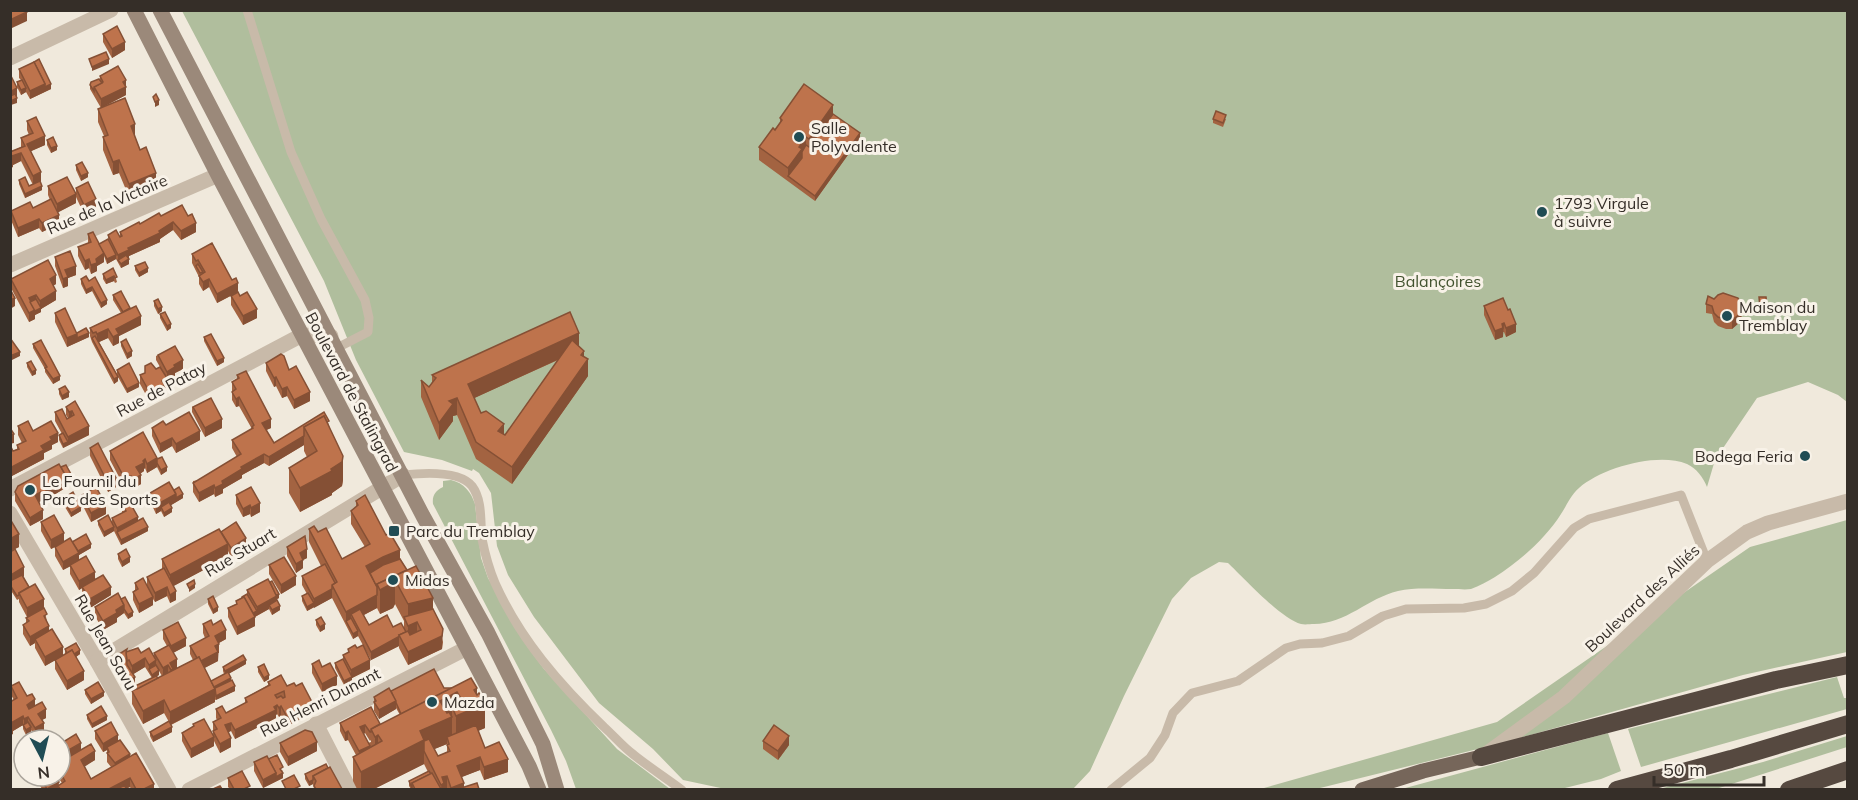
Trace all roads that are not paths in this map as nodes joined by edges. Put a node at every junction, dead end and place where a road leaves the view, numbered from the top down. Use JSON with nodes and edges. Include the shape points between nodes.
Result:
{"nodes":[{"id":1,"x":111,"y":10,"type":"edge"},
{"id":2,"x":134,"y":10,"type":"edge"},
{"id":3,"x":160,"y":10,"type":"edge"},
{"id":4,"x":247,"y":10,"type":"edge"},
{"id":5,"x":10,"y":58,"type":"edge"},
{"id":6,"x":218,"y":175,"type":"junction"},
{"id":7,"x":10,"y":265,"type":"edge"},
{"id":8,"x":302,"y":335,"type":"junction"},
{"id":9,"x":334,"y":342,"type":"junction"},
{"id":10,"x":403,"y":476,"type":"junction"},
{"id":11,"x":381,"y":487,"type":"junction"},
{"id":12,"x":10,"y":489,"type":"edge"},
{"id":13,"x":1848,"y":501,"type":"edge"},
{"id":14,"x":10,"y":513,"type":"edge"},
{"id":15,"x":1707,"y":561,"type":"junction"},
{"id":16,"x":467,"y":648,"type":"junction"},
{"id":17,"x":97,"y":661,"type":"junction"},
{"id":18,"x":1848,"y":665,"type":"edge"},
{"id":19,"x":316,"y":724,"type":"junction"},
{"id":20,"x":1848,"y":724,"type":"edge"},
{"id":21,"x":1481,"y":757,"type":"junction"},
{"id":22,"x":1848,"y":770,"type":"edge"},
{"id":23,"x":169,"y":789,"type":"edge"},
{"id":24,"x":189,"y":789,"type":"edge"},
{"id":25,"x":350,"y":789,"type":"edge"},
{"id":26,"x":539,"y":789,"type":"edge"},
{"id":27,"x":557,"y":789,"type":"edge"},
{"id":28,"x":682,"y":789,"type":"edge"},
{"id":29,"x":1111,"y":789,"type":"edge"},
{"id":30,"x":1362,"y":789,"type":"edge"},
{"id":31,"x":1617,"y":789,"type":"edge"},
{"id":32,"x":1789,"y":789,"type":"edge"}],
"edges":[{"from":1,"to":5,"type":"street"},
{"from":2,"to":6,"type":"main road","name":"Boulevard de Stalingrad"},
{"from":3,"to":9,"type":"main road","name":"Boulevard de Stalingrad"},
{"from":4,"to":9,"type":"lane","via":[[291,152],[367,309],[368,332]]},
{"from":6,"to":7,"type":"street","name":"Rue de la Victoire"},
{"from":6,"to":8,"type":"main road","name":"Boulevard de Stalingrad"},
{"from":8,"to":9,"type":"street","name":"Rue de Patay"},
{"from":8,"to":11,"type":"main road","name":"Boulevard de Stalingrad"},
{"from":8,"to":12,"type":"street","name":"Rue de Patay"},
{"from":9,"to":10,"type":"main road","name":"Boulevard de Stalingrad"},
{"from":10,"to":11,"type":"street","name":"Rue Stuart"},
{"from":10,"to":27,"type":"main road","name":"Boulevard de Stalingrad","via":[[543,744]]},
{"from":10,"to":28,"type":"lane","via":[[442,474],[471,486],[479,502],[484,551],[494,582],[534,650],[580,705],[633,755]]},
{"from":11,"to":16,"type":"main road","name":"Boulevard de Stalingrad"},
{"from":11,"to":17,"type":"street","name":"Rue Stuart"},
{"from":13,"to":15,"type":"street","name":"Boulevard des Alliés","via":[[1768,523],[1747,532]]},
{"from":14,"to":17,"type":"street","name":"Rue Jean Savu"},
{"from":15,"to":21,"type":"street","name":"Boulevard des Alliés","via":[[1564,696]]},
{"from":15,"to":29,"type":"lane","via":[[1681,495],[1589,519],[1574,528],[1534,573],[1512,591],[1486,604],[1464,609],[1406,609],[1383,616],[1349,636],[1286,648],[1238,681],[1192,693],[1173,713],[1150,758]]},
{"from":16,"to":19,"type":"street","name":"Rue Henri Dunant"},
{"from":16,"to":26,"type":"main road","name":"Boulevard de Stalingrad"},
{"from":17,"to":23,"type":"street","name":"Rue Jean Savu"},
{"from":18,"to":21,"type":"highway"},
{"from":19,"to":24,"type":"street","name":"Rue Henri Dunant"},
{"from":19,"to":25,"type":"street"},
{"from":20,"to":31,"type":"highway"},
{"from":21,"to":30,"type":"main road"},
{"from":22,"to":32,"type":"highway"}]}
